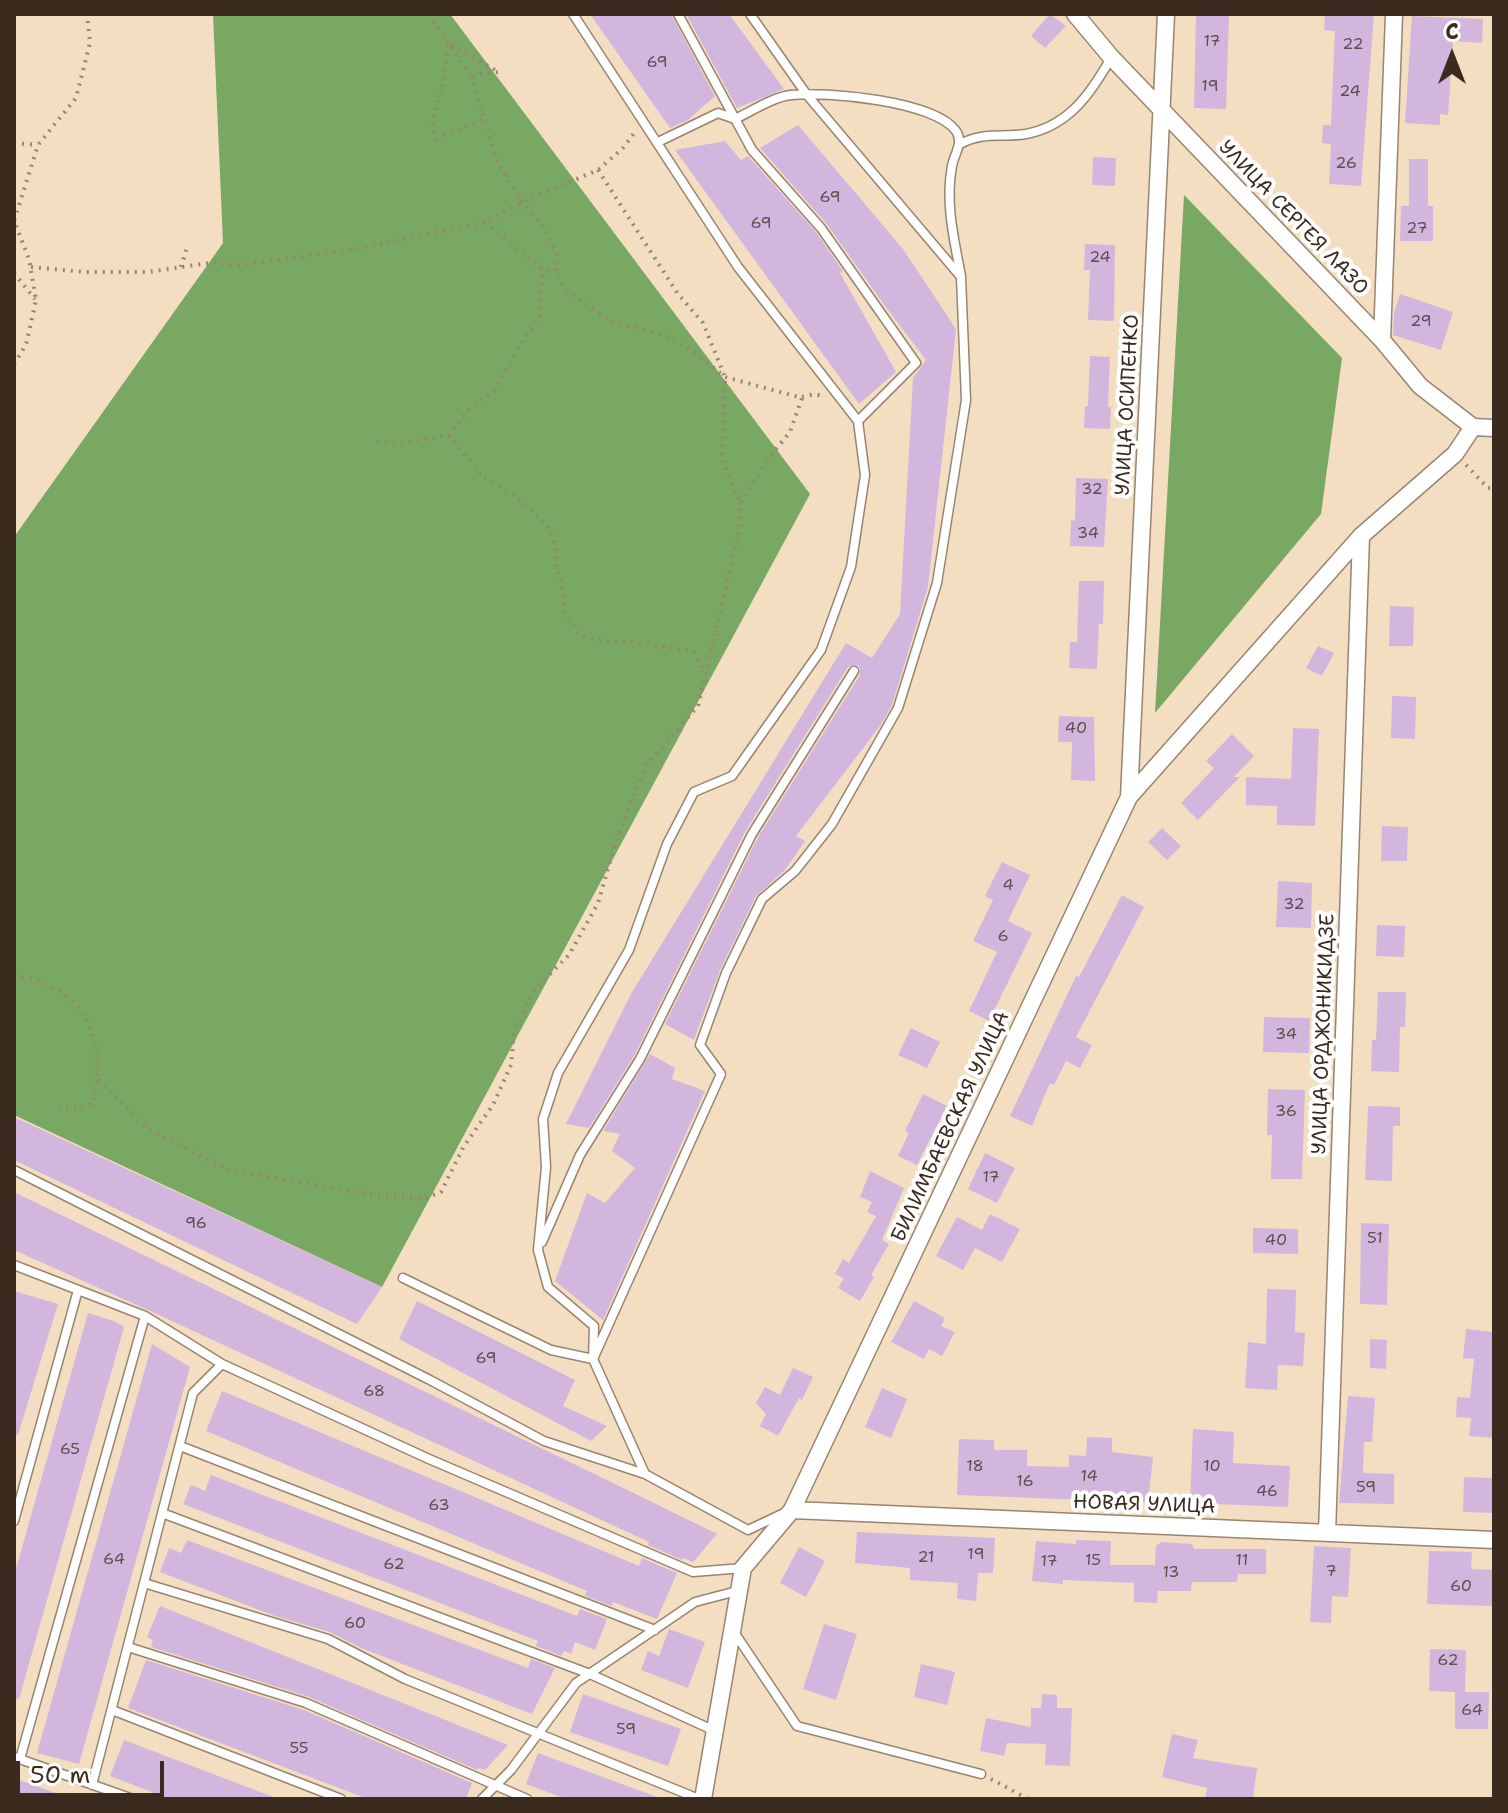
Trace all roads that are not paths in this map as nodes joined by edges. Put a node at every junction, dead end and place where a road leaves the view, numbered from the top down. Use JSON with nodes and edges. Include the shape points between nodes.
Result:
{"nodes":[{"id":1,"x":573,"y":14,"type":"edge"},
{"id":2,"x":678,"y":14,"type":"edge"},
{"id":3,"x":750,"y":14,"type":"edge"},
{"id":4,"x":1075,"y":14,"type":"edge"},
{"id":5,"x":1166,"y":14,"type":"edge"},
{"id":6,"x":1394,"y":14,"type":"edge"},
{"id":7,"x":1111,"y":57,"type":"junction"},
{"id":8,"x":807,"y":95,"type":"junction"},
{"id":9,"x":1162,"y":110,"type":"junction"},
{"id":10,"x":735,"y":119,"type":"junction"},
{"id":11,"x":658,"y":142,"type":"junction"},
{"id":12,"x":960,"y":144,"type":"junction"},
{"id":13,"x":961,"y":277,"type":"junction"},
{"id":14,"x":1382,"y":340,"type":"junction"},
{"id":15,"x":858,"y":421,"type":"junction"},
{"id":16,"x":1473,"y":427,"type":"junction"},
{"id":17,"x":1494,"y":428,"type":"edge"},
{"id":18,"x":1361,"y":536,"type":"junction"},
{"id":19,"x":854,"y":671,"type":"dead end"},
{"id":20,"x":1129,"y":797,"type":"junction"},
{"id":21,"x":14,"y":1170,"type":"edge"},
{"id":22,"x":538,"y":1250,"type":"junction"},
{"id":23,"x":14,"y":1265,"type":"edge"},
{"id":24,"x":403,"y":1278,"type":"dead end"},
{"id":25,"x":78,"y":1290,"type":"junction"},
{"id":26,"x":145,"y":1316,"type":"junction"},
{"id":27,"x":593,"y":1359,"type":"junction"},
{"id":28,"x":222,"y":1364,"type":"junction"},
{"id":29,"x":180,"y":1446,"type":"junction"},
{"id":30,"x":645,"y":1474,"type":"junction"},
{"id":31,"x":792,"y":1510,"type":"junction"},
{"id":32,"x":162,"y":1513,"type":"junction"},
{"id":33,"x":14,"y":1521,"type":"edge"},
{"id":34,"x":1327,"y":1533,"type":"junction"},
{"id":35,"x":1494,"y":1540,"type":"edge"},
{"id":36,"x":743,"y":1568,"type":"junction"},
{"id":37,"x":144,"y":1583,"type":"junction"},
{"id":38,"x":741,"y":1590,"type":"junction"},
{"id":39,"x":655,"y":1630,"type":"junction"},
{"id":40,"x":734,"y":1632,"type":"junction"},
{"id":41,"x":128,"y":1647,"type":"junction"},
{"id":42,"x":590,"y":1674,"type":"junction"},
{"id":43,"x":112,"y":1710,"type":"junction"},
{"id":44,"x":715,"y":1731,"type":"junction"},
{"id":45,"x":538,"y":1735,"type":"junction"},
{"id":46,"x":17,"y":1758,"type":"edge"},
{"id":47,"x":981,"y":1774,"type":"road end"},
{"id":48,"x":92,"y":1785,"type":"junction"},
{"id":49,"x":495,"y":1786,"type":"junction"},
{"id":50,"x":133,"y":1799,"type":"edge"},
{"id":51,"x":341,"y":1799,"type":"edge"},
{"id":52,"x":482,"y":1799,"type":"edge"},
{"id":53,"x":527,"y":1799,"type":"edge"},
{"id":54,"x":701,"y":1799,"type":"edge"}],
"edges":[{"from":1,"to":11,"type":"lane"},
{"from":2,"to":10,"type":"lane"},
{"from":3,"to":8,"type":"lane"},
{"from":4,"to":7,"type":"street","name":"УЛИЦА СЕРГЕЯ ЛАЗО"},
{"from":5,"to":9,"type":"street","name":"УЛИЦА ОСИПЕНКО"},
{"from":6,"to":14,"type":"street"},
{"from":7,"to":9,"type":"street","name":"УЛИЦА СЕРГЕЯ ЛАЗО"},
{"from":7,"to":12,"type":"lane","via":[[1092,91],[1064,120],[1027,134],[992,134]]},
{"from":8,"to":10,"type":"lane","via":[[789,95]]},
{"from":8,"to":12,"type":"lane","via":[[909,106],[938,116],[957,132]]},
{"from":8,"to":13,"type":"lane"},
{"from":9,"to":14,"type":"street","name":"УЛИЦА СЕРГЕЯ ЛАЗО"},
{"from":9,"to":20,"type":"street","name":"УЛИЦА ОСИПЕНКО"},
{"from":10,"to":11,"type":"lane","via":[[718,113]]},
{"from":10,"to":15,"type":"lane","via":[[752,150],[821,228],[916,363]]},
{"from":11,"to":15,"type":"lane","via":[[738,267]]},
{"from":12,"to":13,"type":"lane","via":[[952,163],[948,207]]},
{"from":13,"to":27,"type":"lane","via":[[966,400],[937,583],[898,708],[832,824],[795,871],[762,899],[726,973],[700,1045],[721,1074]]},
{"from":14,"to":16,"type":"street","name":"УЛИЦА СЕРГЕЯ ЛАЗО","via":[[1420,386]]},
{"from":15,"to":22,"type":"lane","via":[[865,475],[851,567],[821,650],[732,776],[694,792],[667,844],[629,950],[558,1073],[543,1119],[546,1167]]},
{"from":16,"to":17,"type":"street"},
{"from":16,"to":18,"type":"street","name":"БИЛИМБАЕВСКАЯ УЛИЦА","via":[[1455,454]]},
{"from":18,"to":20,"type":"street","name":"БИЛИМБАЕВСКАЯ УЛИЦА"},
{"from":18,"to":34,"type":"street","name":"УЛИЦА ОРДЖОНИКИДЗЕ"},
{"from":19,"to":22,"type":"lane","via":[[752,834],[640,1059],[580,1155]]},
{"from":20,"to":31,"type":"street","name":"БИЛИМБАЕВСКАЯ УЛИЦА"},
{"from":21,"to":30,"type":"lane","via":[[544,1441]]},
{"from":22,"to":27,"type":"lane","via":[[548,1287],[594,1326]]},
{"from":23,"to":25,"type":"lane"},
{"from":24,"to":27,"type":"lane","via":[[551,1350]]},
{"from":25,"to":26,"type":"lane"},
{"from":25,"to":33,"type":"lane"},
{"from":26,"to":28,"type":"lane"},
{"from":26,"to":46,"type":"lane"},
{"from":27,"to":30,"type":"lane"},
{"from":28,"to":29,"type":"lane","via":[[193,1393]]},
{"from":28,"to":36,"type":"lane","via":[[693,1572]]},
{"from":29,"to":32,"type":"lane"},
{"from":29,"to":39,"type":"lane"},
{"from":30,"to":31,"type":"lane","via":[[748,1530]]},
{"from":31,"to":34,"type":"street","name":"НОВАЯ УЛИЦА"},
{"from":31,"to":36,"type":"street","name":"БИЛИМБАЕВСКАЯ УЛИЦА"},
{"from":32,"to":37,"type":"lane"},
{"from":32,"to":42,"type":"lane"},
{"from":34,"to":35,"type":"street","name":"НОВАЯ УЛИЦА"},
{"from":36,"to":38,"type":"street"},
{"from":37,"to":41,"type":"lane"},
{"from":37,"to":45,"type":"lane","via":[[328,1639],[405,1679]]},
{"from":38,"to":39,"type":"lane","via":[[695,1602]]},
{"from":38,"to":40,"type":"street"},
{"from":39,"to":42,"type":"lane"},
{"from":40,"to":44,"type":"street"},
{"from":40,"to":47,"type":"lane","via":[[797,1726]]},
{"from":41,"to":43,"type":"lane"},
{"from":41,"to":49,"type":"lane","via":[[306,1703]]},
{"from":42,"to":44,"type":"lane"},
{"from":42,"to":45,"type":"lane","via":[[576,1683]]},
{"from":43,"to":48,"type":"lane"},
{"from":43,"to":51,"type":"lane"},
{"from":44,"to":54,"type":"street"},
{"from":45,"to":49,"type":"lane"},
{"from":45,"to":54,"type":"lane"},
{"from":46,"to":48,"type":"lane"},
{"from":48,"to":50,"type":"lane"},
{"from":49,"to":52,"type":"lane"},
{"from":49,"to":53,"type":"lane"}]}
